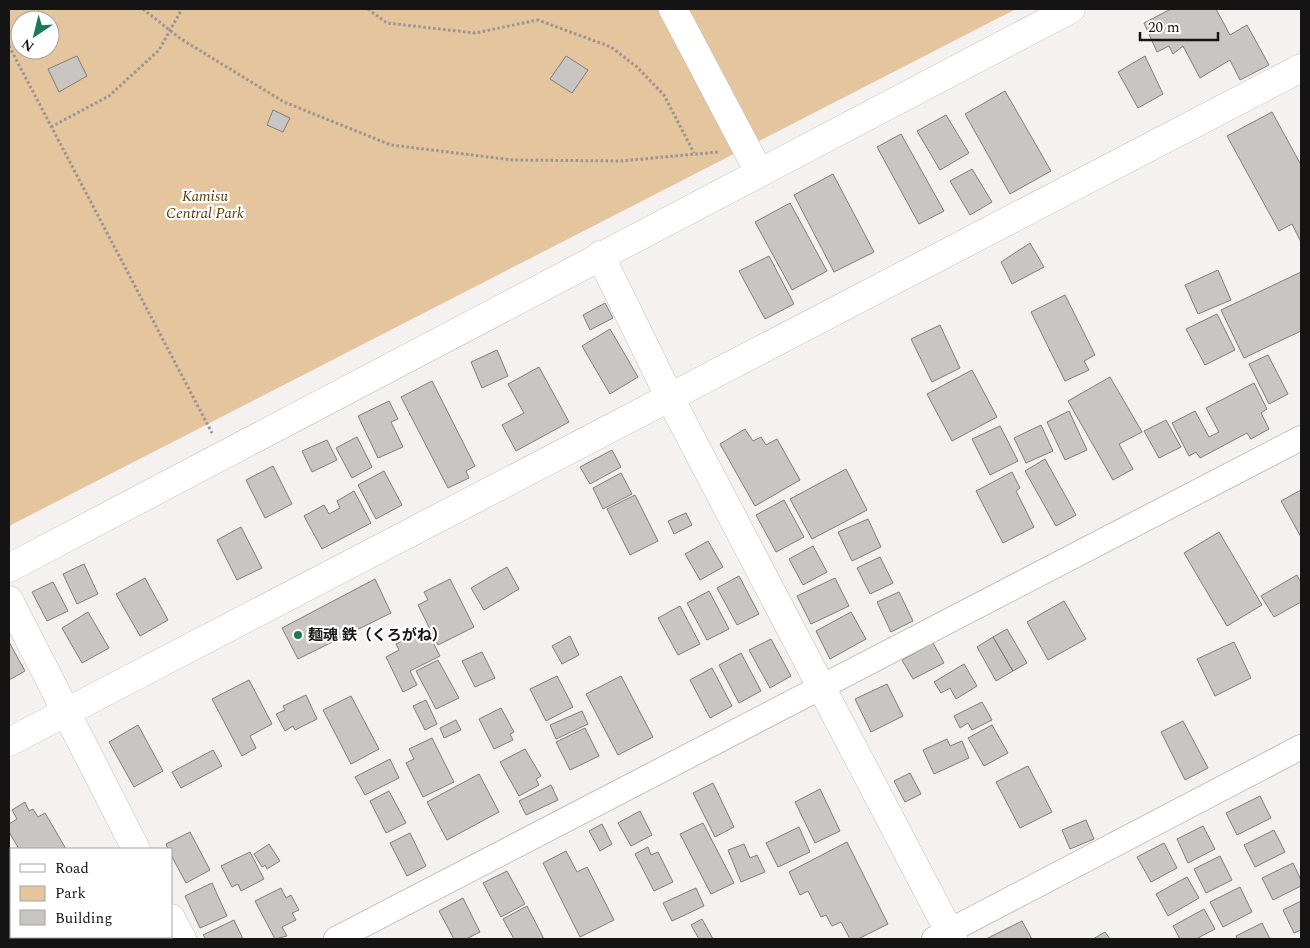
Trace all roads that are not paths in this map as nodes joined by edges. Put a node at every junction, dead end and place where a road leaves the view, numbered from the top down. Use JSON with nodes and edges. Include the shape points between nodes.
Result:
{"nodes":[{"id":1,"x":673,"y":9,"type":"edge"},
{"id":2,"x":1071,"y":9,"type":"edge"},
{"id":3,"x":1301,"y":68,"type":"edge"},
{"id":4,"x":759,"y":172,"type":"junction"},
{"id":5,"x":600,"y":255,"type":"junction"},
{"id":6,"x":670,"y":398,"type":"junction"},
{"id":7,"x":1301,"y":438,"type":"edge"},
{"id":8,"x":9,"y":568,"type":"edge"},
{"id":9,"x":9,"y":600,"type":"edge"},
{"id":10,"x":821,"y":687,"type":"junction"},
{"id":11,"x":66,"y":713,"type":"junction"},
{"id":12,"x":9,"y":742,"type":"edge"},
{"id":13,"x":1301,"y":747,"type":"edge"},
{"id":14,"x":135,"y":848,"type":"edge"},
{"id":15,"x":172,"y":920,"type":"edge"},
{"id":16,"x":945,"y":937,"type":"edge"},
{"id":17,"x":182,"y":939,"type":"edge"},
{"id":18,"x":336,"y":939,"type":"edge"}],
"edges":[{"from":1,"to":4,"type":"street"},
{"from":2,"to":4,"type":"street"},
{"from":3,"to":6,"type":"street"},
{"from":4,"to":5,"type":"street"},
{"from":5,"to":6,"type":"street"},
{"from":5,"to":8,"type":"street"},
{"from":6,"to":10,"type":"street"},
{"from":6,"to":11,"type":"street"},
{"from":7,"to":10,"type":"street"},
{"from":9,"to":11,"type":"street"},
{"from":10,"to":16,"type":"street"},
{"from":10,"to":18,"type":"street"},
{"from":11,"to":12,"type":"street"},
{"from":11,"to":14,"type":"street"},
{"from":13,"to":16,"type":"street"},
{"from":15,"to":17,"type":"street"}]}
